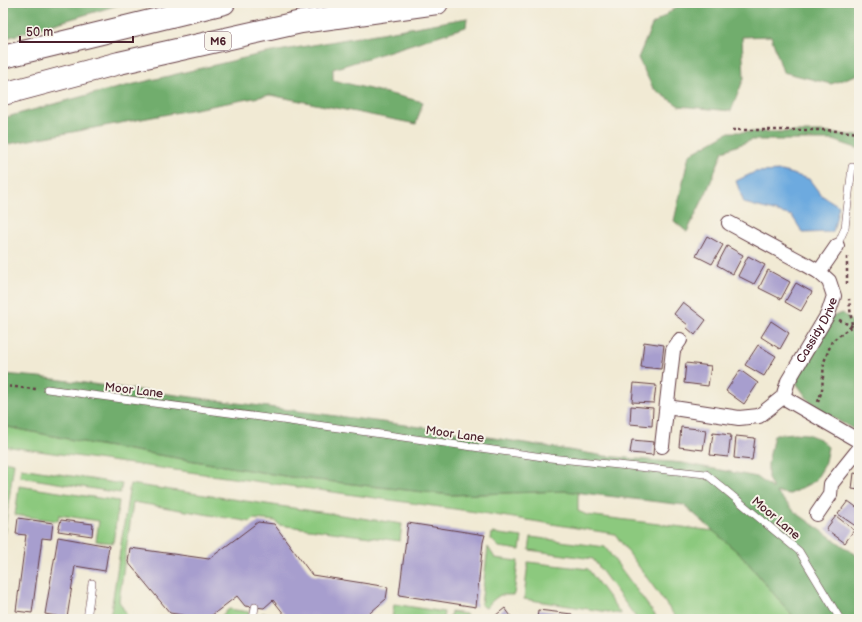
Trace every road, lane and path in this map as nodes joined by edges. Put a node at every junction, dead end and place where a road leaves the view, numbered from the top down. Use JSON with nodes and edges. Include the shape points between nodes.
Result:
{"nodes":[{"id":1,"x":224,"y":3,"type":"edge"},
{"id":2,"x":437,"y":3,"type":"edge"},
{"id":3,"x":3,"y":57,"type":"edge"},
{"id":4,"x":3,"y":94,"type":"edge"},
{"id":5,"x":732,"y":130,"type":"dead end"},
{"id":6,"x":859,"y":134,"type":"edge"},
{"id":7,"x":852,"y":167,"type":"dead end"},
{"id":8,"x":728,"y":223,"type":"dead end"},
{"id":9,"x":837,"y":246,"type":"joint"},
{"id":10,"x":819,"y":272,"type":"junction"},
{"id":11,"x":828,"y":314,"type":"junction"},
{"id":12,"x":859,"y":328,"type":"edge"},
{"id":13,"x":680,"y":340,"type":"dead end"},
{"id":14,"x":3,"y":386,"type":"edge"},
{"id":15,"x":47,"y":389,"type":"joint"},
{"id":16,"x":783,"y":397,"type":"junction"},
{"id":17,"x":666,"y":407,"type":"junction"},
{"id":18,"x":859,"y":441,"type":"edge"},
{"id":19,"x":662,"y":446,"type":"dead end"},
{"id":20,"x":859,"y":449,"type":"edge"},
{"id":21,"x":817,"y":514,"type":"dead end"},
{"id":22,"x":92,"y":583,"type":"dead end"},
{"id":23,"x":255,"y":607,"type":"dead end"},
{"id":24,"x":87,"y":619,"type":"edge"},
{"id":25,"x":253,"y":619,"type":"edge"},
{"id":26,"x":840,"y":619,"type":"edge"}],
"edges":[{"from":1,"to":3,"type":"highway"},
{"from":2,"to":4,"type":"highway","number":"M6","via":[[301,22],[118,63]]},
{"from":5,"to":6,"type":"path","via":[[826,130]]},
{"from":7,"to":9,"type":"lane","via":[[845,228]]},
{"from":8,"to":10,"type":"street","name":"Cassidy Drive"},
{"from":9,"to":10,"type":"street"},
{"from":10,"to":11,"type":"street","name":"Cassidy Drive","via":[[829,281],[834,296]]},
{"from":11,"to":12,"type":"path"},
{"from":11,"to":16,"type":"street","name":"Cassidy Drive","via":[[788,381]]},
{"from":13,"to":17,"type":"street","via":[[673,350]]},
{"from":14,"to":15,"type":"path"},
{"from":15,"to":26,"type":"lane","name":"Moor Lane","via":[[550,458],[706,474],[799,551]]},
{"from":16,"to":17,"type":"street","via":[[759,416],[739,418]]},
{"from":16,"to":18,"type":"street"},
{"from":17,"to":19,"type":"street"},
{"from":20,"to":21,"type":"street","via":[[831,484],[830,495]]},
{"from":22,"to":24,"type":"lane"},
{"from":23,"to":25,"type":"lane"}]}
